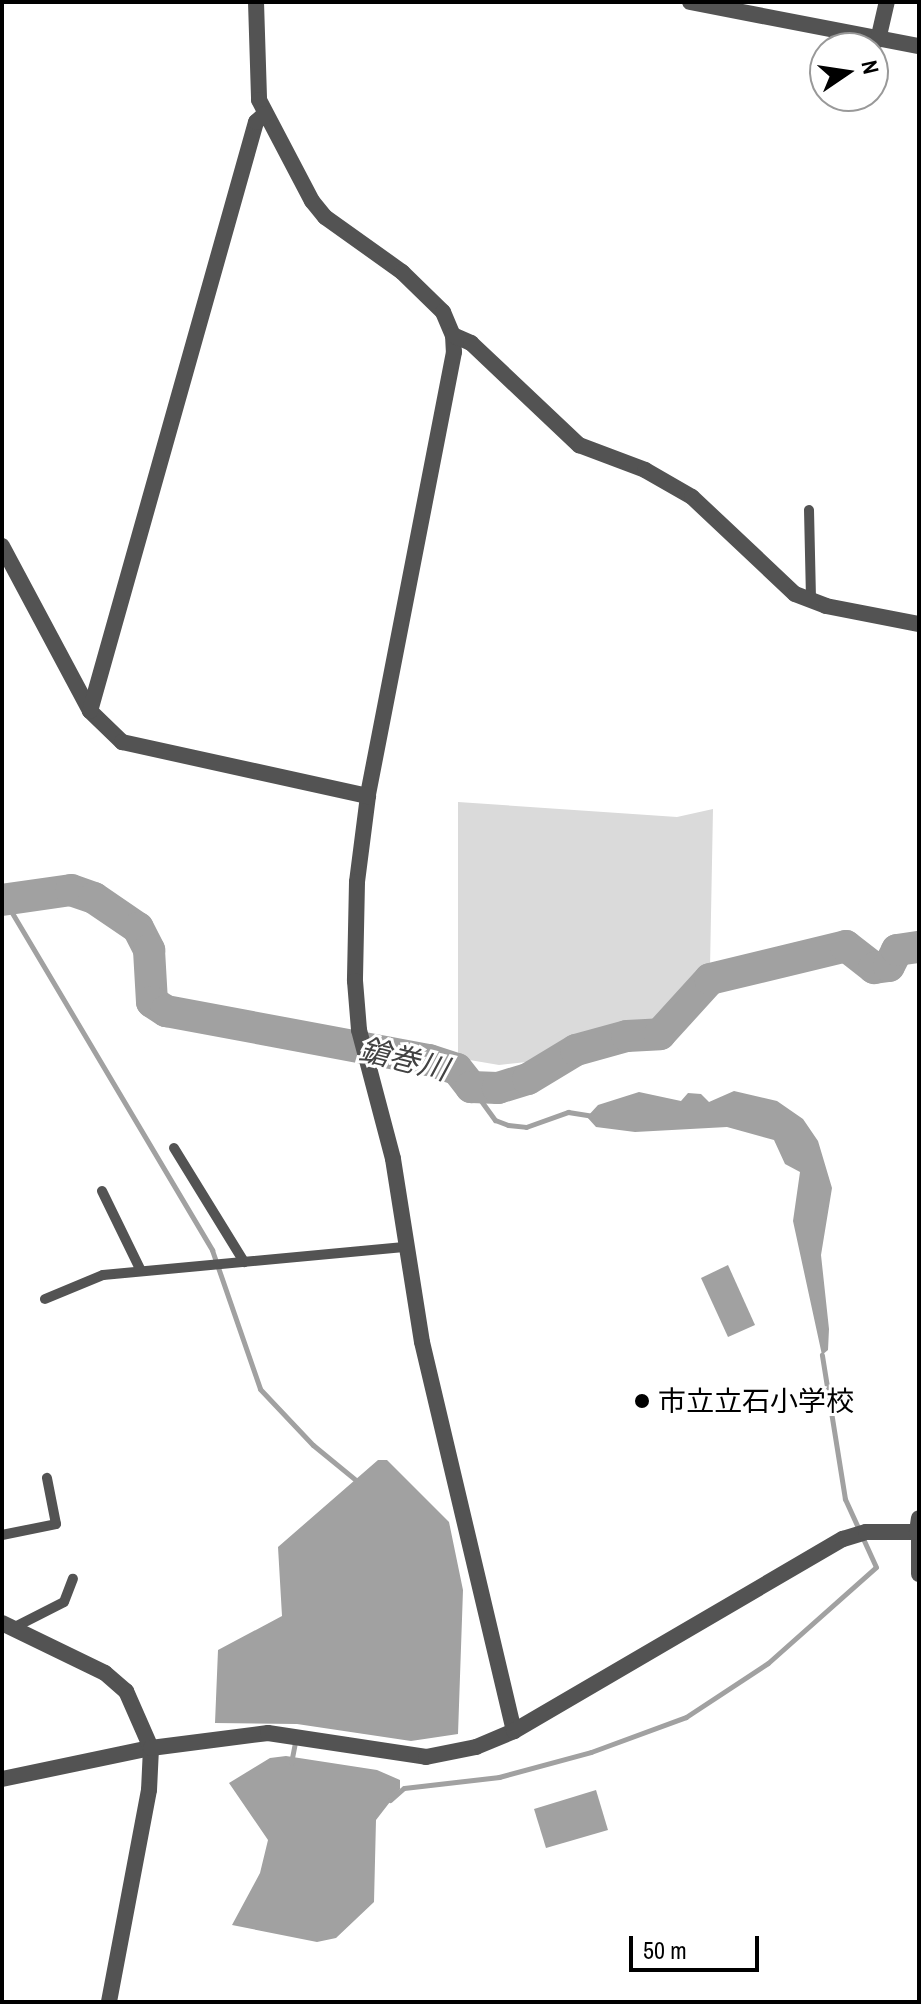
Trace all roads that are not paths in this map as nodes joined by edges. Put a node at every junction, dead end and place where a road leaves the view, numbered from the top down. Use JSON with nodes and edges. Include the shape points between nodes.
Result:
{"nodes":[{"id":1,"x":256,"y":2,"type":"edge"},
{"id":2,"x":690,"y":2,"type":"edge"},
{"id":3,"x":887,"y":2,"type":"edge"},
{"id":4,"x":838,"y":32,"type":"edge"},
{"id":5,"x":880,"y":32,"type":"edge"},
{"id":6,"x":889,"y":42,"type":"edge"},
{"id":7,"x":919,"y":46,"type":"edge"},
{"id":8,"x":265,"y":114,"type":"junction"},
{"id":9,"x":453,"y":335,"type":"junction"},
{"id":10,"x":809,"y":510,"type":"dead end"},
{"id":11,"x":2,"y":546,"type":"edge"},
{"id":12,"x":811,"y":600,"type":"junction"},
{"id":13,"x":919,"y":624,"type":"edge"},
{"id":14,"x":90,"y":711,"type":"junction"},
{"id":15,"x":368,"y":796,"type":"junction"},
{"id":16,"x":174,"y":1148,"type":"dead end"},
{"id":17,"x":102,"y":1191,"type":"dead end"},
{"id":18,"x":407,"y":1247,"type":"junction"},
{"id":19,"x":244,"y":1262,"type":"junction"},
{"id":20,"x":141,"y":1271,"type":"junction"},
{"id":21,"x":45,"y":1299,"type":"dead end"},
{"id":22,"x":47,"y":1478,"type":"dead end"},
{"id":23,"x":918,"y":1528,"type":"edge"},
{"id":24,"x":2,"y":1535,"type":"edge"},
{"id":25,"x":919,"y":1574,"type":"edge"},
{"id":26,"x":73,"y":1579,"type":"dead end"},
{"id":27,"x":7,"y":1626,"type":"edge"},
{"id":28,"x":514,"y":1731,"type":"junction"},
{"id":29,"x":151,"y":1748,"type":"junction"},
{"id":30,"x":2,"y":1779,"type":"edge"},
{"id":31,"x":109,"y":2002,"type":"edge"}],
"edges":[{"from":1,"to":8,"type":"street","via":[[257,83]]},
{"from":2,"to":4,"type":"street"},
{"from":3,"to":5,"type":"street"},
{"from":6,"to":7,"type":"street"},
{"from":8,"to":9,"type":"street","via":[[325,217],[402,272],[443,312]]},
{"from":8,"to":14,"type":"street","via":[[256,122]]},
{"from":9,"to":12,"type":"street","via":[[471,343],[579,445],[645,470],[692,497],[774,579]]},
{"from":9,"to":15,"type":"street","via":[[454,352]]},
{"from":10,"to":12,"type":"lane"},
{"from":11,"to":14,"type":"street"},
{"from":12,"to":13,"type":"street"},
{"from":14,"to":15,"type":"street","via":[[122,742]]},
{"from":15,"to":18,"type":"street","via":[[357,882],[359,1030],[393,1159]]},
{"from":16,"to":19,"type":"lane"},
{"from":17,"to":20,"type":"lane"},
{"from":18,"to":19,"type":"lane"},
{"from":18,"to":28,"type":"street","via":[[422,1342]]},
{"from":19,"to":20,"type":"lane"},
{"from":20,"to":21,"type":"lane","via":[[103,1275]]},
{"from":22,"to":24,"type":"lane","via":[[56,1524]]},
{"from":23,"to":25,"type":"street"},
{"from":23,"to":28,"type":"street","via":[[843,1539]]},
{"from":26,"to":27,"type":"lane","via":[[64,1602]]},
{"from":27,"to":29,"type":"street","via":[[105,1673],[126,1691]]},
{"from":28,"to":29,"type":"street","via":[[476,1747],[426,1757],[268,1733]]},
{"from":29,"to":30,"type":"street"},
{"from":29,"to":31,"type":"street","via":[[149,1790]]}]}
